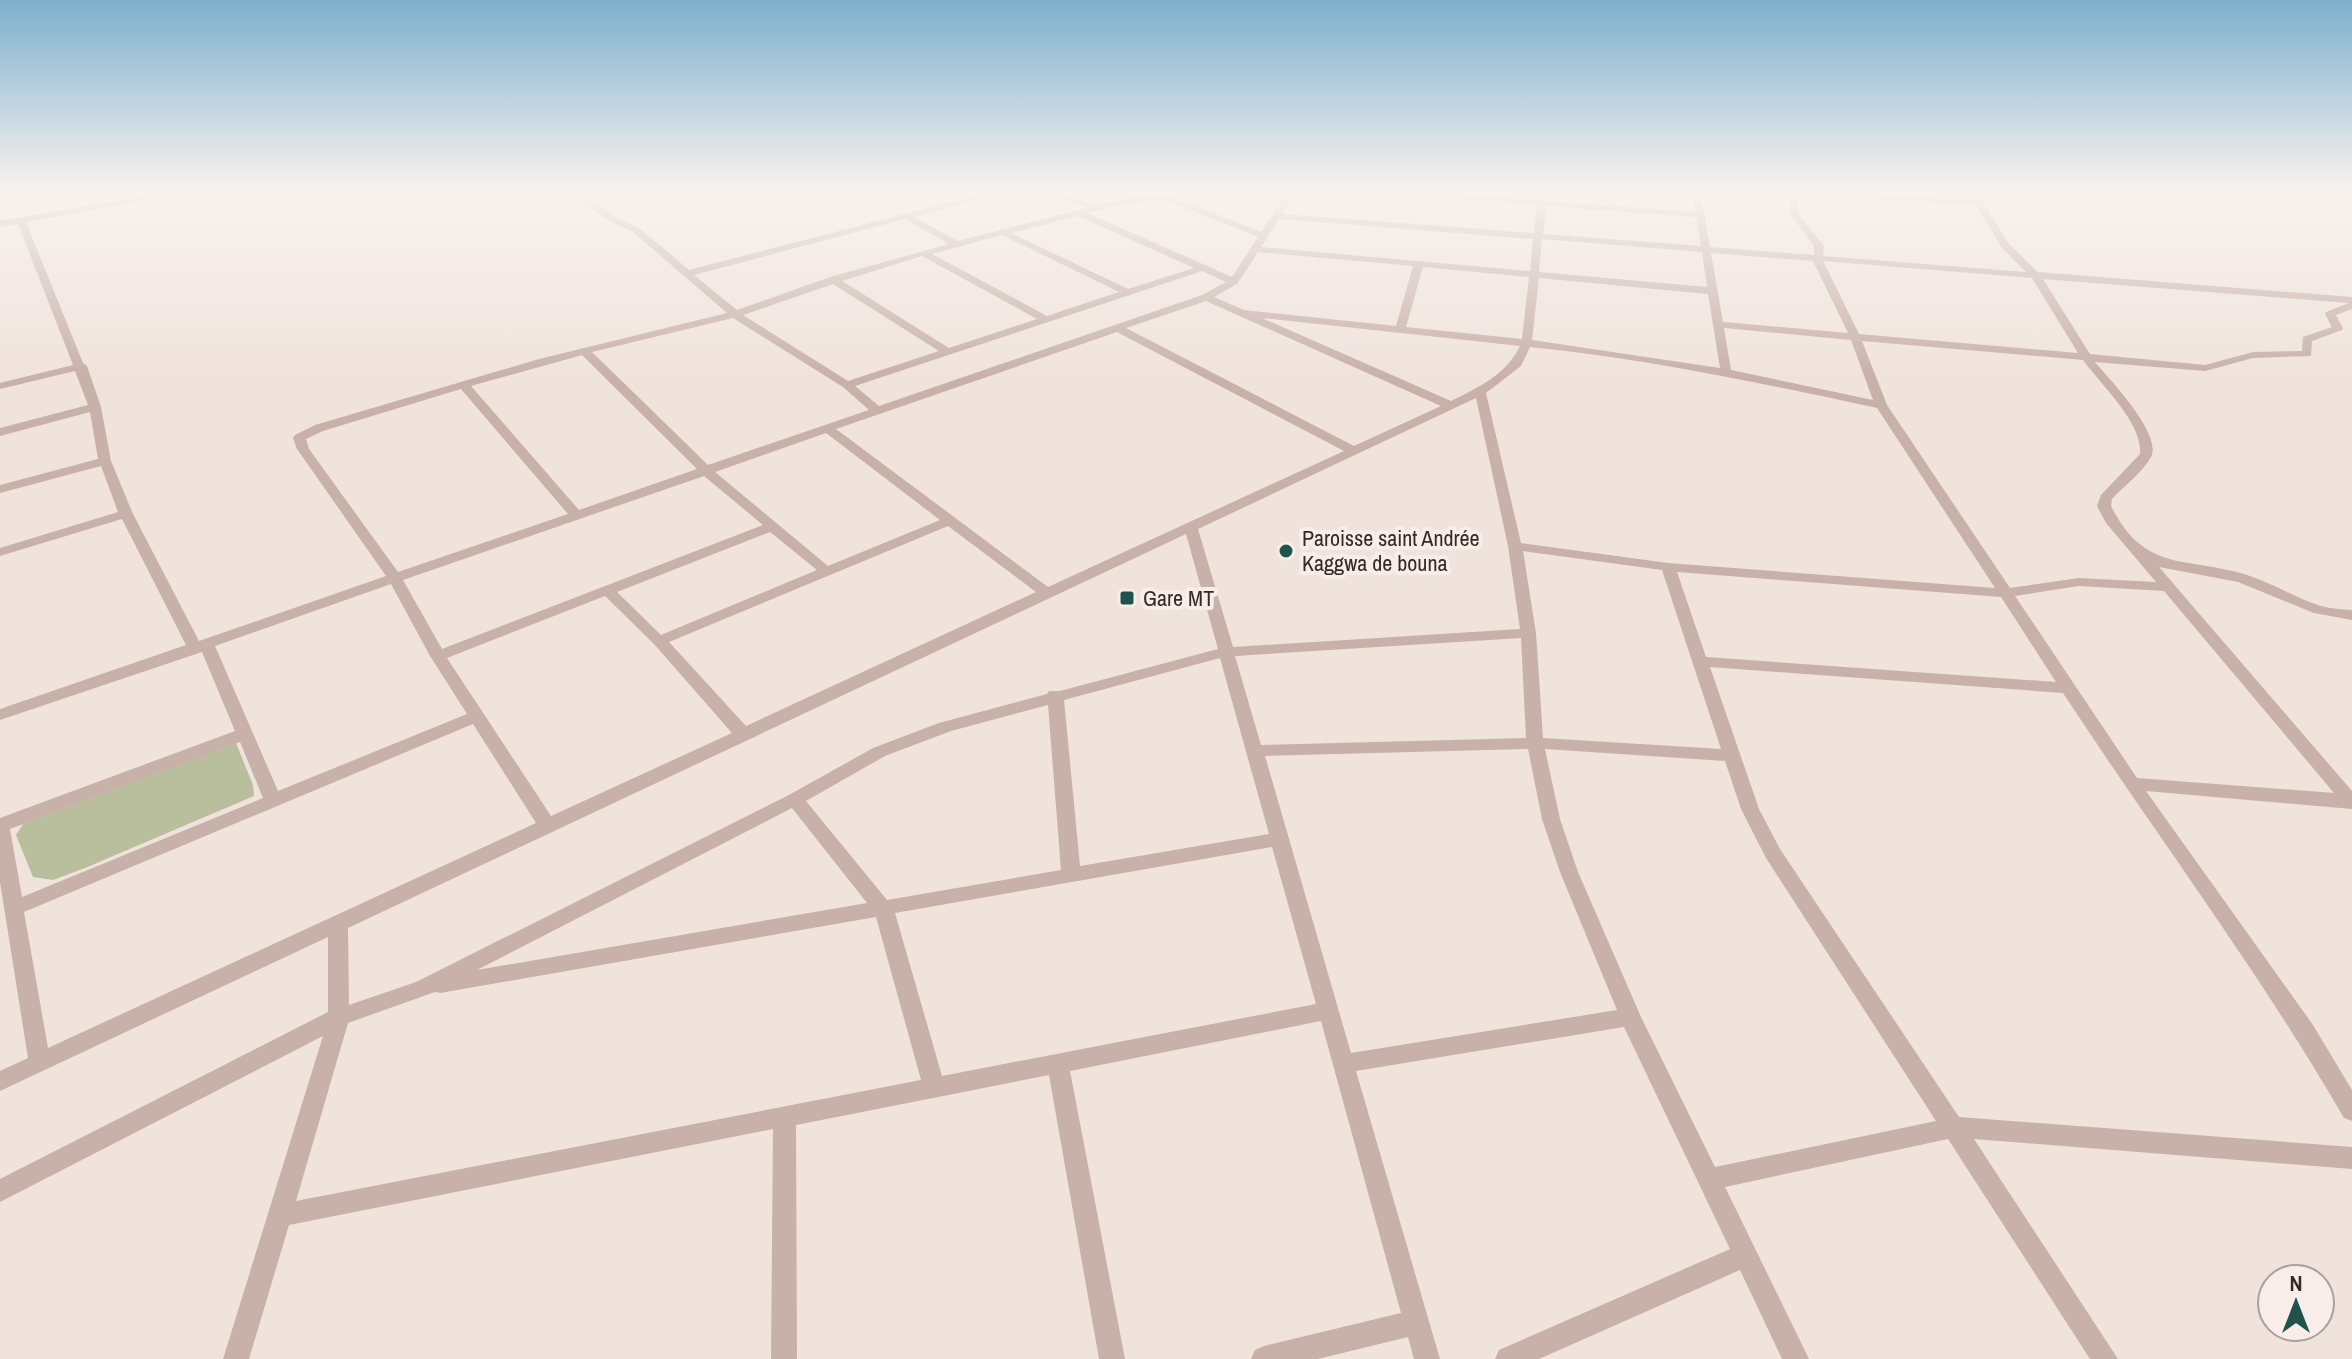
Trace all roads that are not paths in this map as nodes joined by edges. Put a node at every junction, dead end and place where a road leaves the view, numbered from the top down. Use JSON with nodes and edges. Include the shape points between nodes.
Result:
{"nodes":[{"id":1,"x":34,"y":252,"type":"edge"},
{"id":2,"x":664,"y":252,"type":"edge"},
{"id":3,"x":769,"y":252,"type":"edge"},
{"id":4,"x":1044,"y":252,"type":"edge"},
{"id":5,"x":1168,"y":252,"type":"edge"},
{"id":6,"x":1255,"y":252,"type":"edge"},
{"id":7,"x":1297,"y":252,"type":"edge"},
{"id":8,"x":1536,"y":252,"type":"edge"},
{"id":9,"x":1705,"y":252,"type":"edge"},
{"id":10,"x":1721,"y":252,"type":"edge"},
{"id":11,"x":1819,"y":252,"type":"edge"},
{"id":12,"x":2012,"y":252,"type":"edge"},
{"id":13,"x":923,"y":253,"type":"joint"},
{"id":14,"x":1818,"y":261,"type":"junction"},
{"id":15,"x":1419,"y":263,"type":"junction"},
{"id":16,"x":1203,"y":268,"type":"junction"},
{"id":17,"x":689,"y":273,"type":"junction"},
{"id":18,"x":1536,"y":274,"type":"junction"},
{"id":19,"x":2037,"y":277,"type":"junction"},
{"id":20,"x":833,"y":279,"type":"junction"},
{"id":21,"x":1234,"y":282,"type":"junction"},
{"id":22,"x":1713,"y":291,"type":"junction"},
{"id":23,"x":1130,"y":294,"type":"junction"},
{"id":24,"x":1206,"y":297,"type":"junction"},
{"id":25,"x":2352,"y":302,"type":"edge"},
{"id":26,"x":1244,"y":313,"type":"junction"},
{"id":27,"x":735,"y":314,"type":"junction"},
{"id":28,"x":1047,"y":320,"type":"junction"},
{"id":29,"x":1721,"y":325,"type":"junction"},
{"id":30,"x":1120,"y":329,"type":"junction"},
{"id":31,"x":1400,"y":329,"type":"junction"},
{"id":32,"x":1856,"y":339,"type":"junction"},
{"id":33,"x":1527,"y":341,"type":"junction"},
{"id":34,"x":584,"y":351,"type":"junction"},
{"id":35,"x":946,"y":351,"type":"junction"},
{"id":36,"x":2088,"y":360,"type":"junction"},
{"id":37,"x":81,"y":366,"type":"junction"},
{"id":38,"x":1726,"y":372,"type":"junction"},
{"id":39,"x":464,"y":385,"type":"junction"},
{"id":40,"x":847,"y":385,"type":"junction"},
{"id":41,"x":0,"y":386,"type":"edge"},
{"id":42,"x":1480,"y":392,"type":"junction"},
{"id":43,"x":1881,"y":405,"type":"junction"},
{"id":44,"x":1452,"y":406,"type":"junction"},
{"id":45,"x":95,"y":407,"type":"junction"},
{"id":46,"x":878,"y":411,"type":"junction"},
{"id":47,"x":828,"y":429,"type":"junction"},
{"id":48,"x":0,"y":432,"type":"edge"},
{"id":49,"x":1354,"y":451,"type":"junction"},
{"id":50,"x":105,"y":461,"type":"junction"},
{"id":51,"x":707,"y":472,"type":"junction"},
{"id":52,"x":0,"y":489,"type":"edge"},
{"id":53,"x":126,"y":514,"type":"junction"},
{"id":54,"x":577,"y":516,"type":"junction"},
{"id":55,"x":951,"y":520,"type":"junction"},
{"id":56,"x":773,"y":526,"type":"junction"},
{"id":57,"x":1191,"y":527,"type":"junction"},
{"id":58,"x":1515,"y":546,"type":"junction"},
{"id":59,"x":2134,"y":548,"type":"junction"},
{"id":60,"x":0,"y":552,"type":"edge"},
{"id":61,"x":1668,"y":567,"type":"junction"},
{"id":62,"x":826,"y":571,"type":"junction"},
{"id":63,"x":396,"y":580,"type":"junction"},
{"id":64,"x":2166,"y":587,"type":"junction"},
{"id":65,"x":609,"y":592,"type":"junction"},
{"id":66,"x":1046,"y":593,"type":"junction"},
{"id":67,"x":2004,"y":593,"type":"junction"},
{"id":68,"x":2352,"y":615,"type":"edge"},
{"id":69,"x":1528,"y":633,"type":"junction"},
{"id":70,"x":659,"y":641,"type":"junction"},
{"id":71,"x":201,"y":647,"type":"junction"},
{"id":72,"x":1225,"y":652,"type":"junction"},
{"id":73,"x":438,"y":656,"type":"junction"},
{"id":74,"x":1700,"y":661,"type":"junction"},
{"id":75,"x":2067,"y":688,"type":"junction"},
{"id":76,"x":1055,"y":695,"type":"junction"},
{"id":77,"x":0,"y":715,"type":"edge"},
{"id":78,"x":476,"y":716,"type":"junction"},
{"id":79,"x":244,"y":734,"type":"junction"},
{"id":80,"x":744,"y":735,"type":"junction"},
{"id":81,"x":1535,"y":743,"type":"junction"},
{"id":82,"x":1253,"y":751,"type":"junction"},
{"id":83,"x":1732,"y":756,"type":"junction"},
{"id":84,"x":2132,"y":784,"type":"junction"},
{"id":85,"x":795,"y":799,"type":"junction"},
{"id":86,"x":273,"y":800,"type":"junction"},
{"id":87,"x":2352,"y":802,"type":"edge"},
{"id":88,"x":547,"y":825,"type":"junction"},
{"id":89,"x":0,"y":826,"type":"edge"},
{"id":90,"x":1278,"y":839,"type":"junction"},
{"id":91,"x":1071,"y":875,"type":"junction"},
{"id":92,"x":17,"y":907,"type":"junction"},
{"id":93,"x":884,"y":910,"type":"junction"},
{"id":94,"x":338,"y":923,"type":"junction"},
{"id":95,"x":423,"y":988,"type":"junction"},
{"id":96,"x":1327,"y":1011,"type":"junction"},
{"id":97,"x":339,"y":1017,"type":"junction"},
{"id":98,"x":1630,"y":1017,"type":"junction"},
{"id":99,"x":40,"y":1063,"type":"junction"},
{"id":100,"x":1058,"y":1064,"type":"junction"},
{"id":101,"x":1342,"y":1064,"type":"junction"},
{"id":102,"x":0,"y":1081,"type":"edge"},
{"id":103,"x":2345,"y":1085,"type":"edge"},
{"id":104,"x":934,"y":1088,"type":"junction"},
{"id":105,"x":2352,"y":1111,"type":"edge"},
{"id":106,"x":785,"y":1117,"type":"junction"},
{"id":107,"x":1956,"y":1127,"type":"junction"},
{"id":108,"x":2352,"y":1158,"type":"edge"},
{"id":109,"x":1709,"y":1179,"type":"junction"},
{"id":110,"x":0,"y":1191,"type":"edge"},
{"id":111,"x":281,"y":1215,"type":"junction"},
{"id":112,"x":1746,"y":1255,"type":"junction"},
{"id":113,"x":1416,"y":1322,"type":"junction"},
{"id":114,"x":236,"y":1359,"type":"edge"},
{"id":115,"x":784,"y":1359,"type":"edge"},
{"id":116,"x":1112,"y":1359,"type":"edge"},
{"id":117,"x":1264,"y":1359,"type":"edge"},
{"id":118,"x":1427,"y":1359,"type":"edge"},
{"id":119,"x":1508,"y":1359,"type":"edge"},
{"id":120,"x":1796,"y":1359,"type":"edge"},
{"id":121,"x":2105,"y":1359,"type":"edge"}],
"edges":[{"from":1,"to":37,"type":"street"},
{"from":2,"to":17,"type":"street"},
{"from":3,"to":17,"type":"street"},
{"from":4,"to":23,"type":"street"},
{"from":5,"to":16,"type":"street"},
{"from":6,"to":21,"type":"street"},
{"from":7,"to":15,"type":"street"},
{"from":8,"to":18,"type":"street"},
{"from":9,"to":22,"type":"street"},
{"from":10,"to":14,"type":"street"},
{"from":11,"to":14,"type":"street"},
{"from":12,"to":19,"type":"street"},
{"from":13,"to":20,"type":"street"},
{"from":13,"to":28,"type":"street"},
{"from":14,"to":19,"type":"street"},
{"from":14,"to":32,"type":"street"},
{"from":15,"to":18,"type":"street"},
{"from":15,"to":31,"type":"street"},
{"from":16,"to":21,"type":"street"},
{"from":16,"to":23,"type":"street"},
{"from":17,"to":27,"type":"street"},
{"from":18,"to":22,"type":"street"},
{"from":18,"to":33,"type":"street"},
{"from":19,"to":25,"type":"street"},
{"from":19,"to":36,"type":"street"},
{"from":20,"to":27,"type":"street"},
{"from":20,"to":35,"type":"street"},
{"from":21,"to":24,"type":"street"},
{"from":22,"to":29,"type":"street"},
{"from":23,"to":28,"type":"street"},
{"from":24,"to":26,"type":"street"},
{"from":24,"to":30,"type":"street"},
{"from":25,"to":36,"type":"street","via":[[2330,314],[2338,328],[2307,339],[2307,354],[2253,355],[2200,368]]},
{"from":26,"to":31,"type":"street"},
{"from":26,"to":44,"type":"street"},
{"from":27,"to":34,"type":"street"},
{"from":27,"to":40,"type":"street"},
{"from":28,"to":35,"type":"street"},
{"from":29,"to":32,"type":"street"},
{"from":29,"to":38,"type":"street"},
{"from":30,"to":46,"type":"street"},
{"from":30,"to":49,"type":"street"},
{"from":31,"to":33,"type":"street"},
{"from":32,"to":36,"type":"street"},
{"from":32,"to":43,"type":"street"},
{"from":33,"to":38,"type":"street"},
{"from":33,"to":42,"type":"street","via":[[1510,371]]},
{"from":34,"to":39,"type":"street"},
{"from":34,"to":51,"type":"street"},
{"from":35,"to":40,"type":"street"},
{"from":36,"to":59,"type":"street","via":[[2128,408],[2147,445],[2146,455],[2120,479],[2104,506]]},
{"from":37,"to":41,"type":"street"},
{"from":37,"to":45,"type":"street"},
{"from":38,"to":43,"type":"street"},
{"from":39,"to":54,"type":"street"},
{"from":39,"to":63,"type":"street","via":[[307,432],[298,441]]},
{"from":40,"to":46,"type":"street"},
{"from":42,"to":44,"type":"street"},
{"from":42,"to":58,"type":"street"},
{"from":43,"to":67,"type":"street"},
{"from":44,"to":49,"type":"street"},
{"from":45,"to":48,"type":"street"},
{"from":45,"to":50,"type":"street"},
{"from":46,"to":47,"type":"street"},
{"from":47,"to":51,"type":"street"},
{"from":47,"to":55,"type":"street"},
{"from":49,"to":57,"type":"street"},
{"from":50,"to":52,"type":"street"},
{"from":50,"to":53,"type":"street"},
{"from":51,"to":54,"type":"street"},
{"from":51,"to":56,"type":"street"},
{"from":53,"to":60,"type":"street"},
{"from":53,"to":71,"type":"street"},
{"from":54,"to":63,"type":"street"},
{"from":55,"to":62,"type":"street"},
{"from":55,"to":66,"type":"street"},
{"from":56,"to":62,"type":"street"},
{"from":56,"to":65,"type":"street"},
{"from":57,"to":66,"type":"street"},
{"from":57,"to":72,"type":"street"},
{"from":58,"to":61,"type":"street"},
{"from":58,"to":69,"type":"street"},
{"from":59,"to":64,"type":"street"},
{"from":59,"to":68,"type":"street","via":[[2164,564],[2242,578],[2319,610]]},
{"from":61,"to":67,"type":"street"},
{"from":61,"to":74,"type":"street"},
{"from":62,"to":70,"type":"street"},
{"from":63,"to":71,"type":"street"},
{"from":63,"to":73,"type":"street"},
{"from":64,"to":67,"type":"street","via":[[2079,582]]},
{"from":64,"to":87,"type":"street"},
{"from":65,"to":70,"type":"street"},
{"from":65,"to":73,"type":"street"},
{"from":66,"to":80,"type":"street"},
{"from":67,"to":75,"type":"street"},
{"from":69,"to":72,"type":"street"},
{"from":69,"to":81,"type":"street"},
{"from":70,"to":80,"type":"street"},
{"from":71,"to":77,"type":"street"},
{"from":71,"to":79,"type":"street"},
{"from":72,"to":76,"type":"street"},
{"from":72,"to":82,"type":"street"},
{"from":73,"to":78,"type":"street"},
{"from":74,"to":75,"type":"street"},
{"from":74,"to":83,"type":"street"},
{"from":75,"to":84,"type":"street"},
{"from":76,"to":85,"type":"street","via":[[879,752]]},
{"from":76,"to":91,"type":"street"},
{"from":78,"to":86,"type":"street"},
{"from":78,"to":88,"type":"street"},
{"from":79,"to":86,"type":"street"},
{"from":79,"to":89,"type":"street"},
{"from":80,"to":88,"type":"street"},
{"from":81,"to":82,"type":"street"},
{"from":81,"to":83,"type":"street"},
{"from":81,"to":98,"type":"street","via":[[1569,872]]},
{"from":82,"to":90,"type":"street"},
{"from":83,"to":107,"type":"street","via":[[1750,809],[1773,853]]},
{"from":84,"to":87,"type":"street"},
{"from":84,"to":103,"type":"street"},
{"from":85,"to":93,"type":"street"},
{"from":85,"to":95,"type":"street"},
{"from":86,"to":92,"type":"street"},
{"from":88,"to":94,"type":"street"},
{"from":89,"to":92,"type":"street"},
{"from":90,"to":91,"type":"street"},
{"from":90,"to":96,"type":"street"},
{"from":91,"to":93,"type":"street"},
{"from":92,"to":99,"type":"street"},
{"from":93,"to":95,"type":"street"},
{"from":93,"to":104,"type":"street"},
{"from":94,"to":97,"type":"street"},
{"from":94,"to":99,"type":"street"},
{"from":95,"to":97,"type":"street"},
{"from":96,"to":100,"type":"street"},
{"from":96,"to":101,"type":"street"},
{"from":97,"to":110,"type":"street"},
{"from":97,"to":111,"type":"street"},
{"from":98,"to":101,"type":"street"},
{"from":98,"to":109,"type":"street"},
{"from":99,"to":102,"type":"street"},
{"from":100,"to":104,"type":"street"},
{"from":100,"to":116,"type":"street"},
{"from":101,"to":113,"type":"street"},
{"from":103,"to":105,"type":"street"},
{"from":104,"to":106,"type":"street"},
{"from":106,"to":111,"type":"street"},
{"from":106,"to":115,"type":"street"},
{"from":107,"to":108,"type":"street"},
{"from":107,"to":109,"type":"street"},
{"from":107,"to":121,"type":"street"},
{"from":109,"to":112,"type":"street"},
{"from":111,"to":114,"type":"street"},
{"from":112,"to":119,"type":"street"},
{"from":112,"to":120,"type":"street"},
{"from":113,"to":117,"type":"street"},
{"from":113,"to":118,"type":"street"}]}
